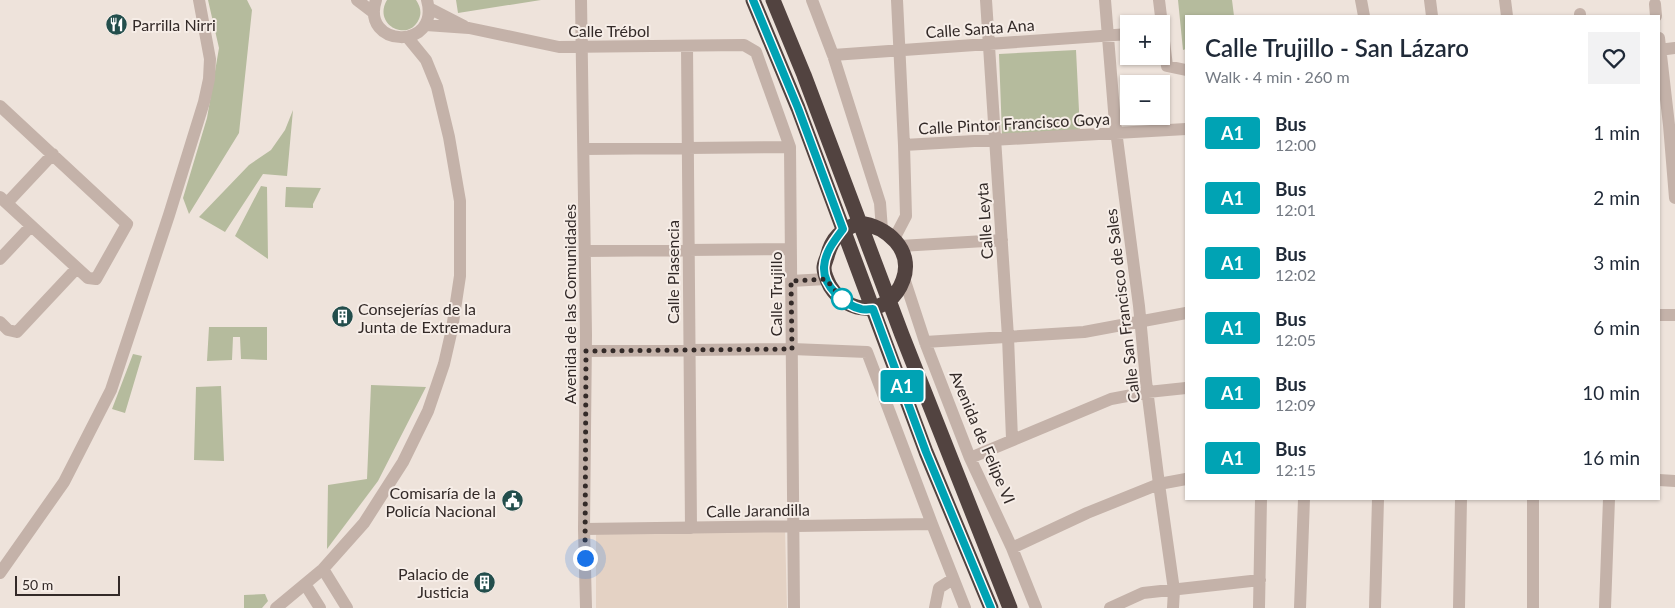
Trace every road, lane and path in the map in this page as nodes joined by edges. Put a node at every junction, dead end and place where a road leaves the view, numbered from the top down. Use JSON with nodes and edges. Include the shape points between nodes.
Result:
{"nodes":[{"id":1,"x":199,"y":0,"type":"edge"},
{"id":2,"x":357,"y":0,"type":"edge"},
{"id":3,"x":582,"y":0,"type":"edge"},
{"id":4,"x":753,"y":0,"type":"edge"},
{"id":5,"x":773,"y":0,"type":"edge"},
{"id":6,"x":812,"y":0,"type":"edge"},
{"id":7,"x":897,"y":0,"type":"edge"},
{"id":8,"x":986,"y":0,"type":"edge"},
{"id":9,"x":1105,"y":0,"type":"edge"},
{"id":10,"x":1159,"y":0,"type":"edge"},
{"id":11,"x":1361,"y":0,"type":"edge"},
{"id":12,"x":1430,"y":0,"type":"edge"},
{"id":13,"x":1505,"y":0,"type":"edge"},
{"id":14,"x":428,"y":4,"type":"edge"},
{"id":15,"x":375,"y":6,"type":"edge"},
{"id":16,"x":1160,"y":15,"type":"edge"},
{"id":17,"x":1364,"y":15,"type":"edge"},
{"id":18,"x":1432,"y":15,"type":"edge"},
{"id":19,"x":1507,"y":15,"type":"edge"},
{"id":20,"x":424,"y":27,"type":"junction"},
{"id":21,"x":469,"y":28,"type":"junction"},
{"id":22,"x":1120,"y":34,"type":"edge"},
{"id":23,"x":1108,"y":35,"type":"junction"},
{"id":24,"x":408,"y":38,"type":"junction"},
{"id":25,"x":988,"y":43,"type":"junction"},
{"id":26,"x":687,"y":46,"type":"junction"},
{"id":27,"x":1660,"y":46,"type":"edge"},
{"id":28,"x":582,"y":47,"type":"junction"},
{"id":29,"x":750,"y":48,"type":"joint"},
{"id":30,"x":1675,"y":48,"type":"edge"},
{"id":31,"x":899,"y":49,"type":"junction"},
{"id":32,"x":833,"y":55,"type":"junction"},
{"id":33,"x":1660,"y":55,"type":"edge"},
{"id":34,"x":426,"y":60,"type":"junction"},
{"id":35,"x":1167,"y":65,"type":"edge"},
{"id":36,"x":1185,"y":70,"type":"edge"},
{"id":37,"x":0,"y":106,"type":"edge"},
{"id":38,"x":1668,"y":126,"type":"edge"},
{"id":39,"x":1185,"y":129,"type":"edge"},
{"id":40,"x":1118,"y":133,"type":"junction"},
{"id":41,"x":995,"y":140,"type":"junction"},
{"id":42,"x":904,"y":146,"type":"junction"},
{"id":43,"x":688,"y":148,"type":"junction"},
{"id":44,"x":790,"y":148,"type":"junction"},
{"id":45,"x":584,"y":149,"type":"junction"},
{"id":46,"x":52,"y":154,"type":"junction"},
{"id":47,"x":1675,"y":198,"type":"edge"},
{"id":48,"x":4,"y":200,"type":"edge"},
{"id":49,"x":859,"y":223,"type":"junction"},
{"id":50,"x":31,"y":226,"type":"junction"},
{"id":51,"x":843,"y":229,"type":"junction"},
{"id":52,"x":892,"y":238,"type":"junction"},
{"id":53,"x":1002,"y":240,"type":"junction"},
{"id":54,"x":688,"y":249,"type":"junction"},
{"id":55,"x":791,"y":249,"type":"junction"},
{"id":56,"x":585,"y":251,"type":"junction"},
{"id":57,"x":0,"y":259,"type":"edge"},
{"id":58,"x":77,"y":268,"type":"junction"},
{"id":59,"x":904,"y":278,"type":"junction"},
{"id":60,"x":826,"y":279,"type":"junction"},
{"id":61,"x":791,"y":281,"type":"junction"},
{"id":62,"x":889,"y":302,"type":"junction"},
{"id":63,"x":873,"y":309,"type":"junction"},
{"id":64,"x":1185,"y":313,"type":"edge"},
{"id":65,"x":1660,"y":315,"type":"edge"},
{"id":66,"x":1675,"y":315,"type":"edge"},
{"id":67,"x":1141,"y":320,"type":"junction"},
{"id":68,"x":0,"y":322,"type":"edge"},
{"id":69,"x":1008,"y":337,"type":"junction"},
{"id":70,"x":925,"y":342,"type":"junction"},
{"id":71,"x":792,"y":349,"type":"junction"},
{"id":72,"x":689,"y":350,"type":"junction"},
{"id":73,"x":586,"y":351,"type":"junction"},
{"id":74,"x":1185,"y":388,"type":"edge"},
{"id":75,"x":1148,"y":392,"type":"junction"},
{"id":76,"x":1012,"y":440,"type":"junction"},
{"id":77,"x":970,"y":458,"type":"junction"},
{"id":78,"x":1185,"y":479,"type":"edge"},
{"id":79,"x":1660,"y":480,"type":"edge"},
{"id":80,"x":1675,"y":481,"type":"edge"},
{"id":81,"x":1159,"y":484,"type":"junction"},
{"id":82,"x":1261,"y":500,"type":"edge"},
{"id":83,"x":1304,"y":500,"type":"edge"},
{"id":84,"x":1378,"y":500,"type":"edge"},
{"id":85,"x":1461,"y":500,"type":"edge"},
{"id":86,"x":1533,"y":500,"type":"edge"},
{"id":87,"x":1609,"y":500,"type":"edge"},
{"id":88,"x":932,"y":524,"type":"junction"},
{"id":89,"x":793,"y":526,"type":"junction"},
{"id":90,"x":691,"y":528,"type":"junction"},
{"id":91,"x":584,"y":529,"type":"junction"},
{"id":92,"x":1012,"y":548,"type":"junction"},
{"id":93,"x":323,"y":569,"type":"junction"},
{"id":94,"x":0,"y":573,"type":"edge"},
{"id":95,"x":953,"y":579,"type":"junction"},
{"id":96,"x":1260,"y":580,"type":"junction"},
{"id":97,"x":305,"y":584,"type":"junction"},
{"id":98,"x":1174,"y":590,"type":"junction"},
{"id":99,"x":276,"y":608,"type":"edge"},
{"id":100,"x":320,"y":608,"type":"edge"},
{"id":101,"x":347,"y":608,"type":"edge"},
{"id":102,"x":586,"y":608,"type":"edge"},
{"id":103,"x":794,"y":608,"type":"edge"},
{"id":104,"x":935,"y":608,"type":"edge"},
{"id":105,"x":965,"y":608,"type":"edge"},
{"id":106,"x":991,"y":608,"type":"edge"},
{"id":107,"x":1010,"y":608,"type":"edge"},
{"id":108,"x":1036,"y":608,"type":"edge"},
{"id":109,"x":1110,"y":608,"type":"edge"},
{"id":110,"x":1173,"y":608,"type":"edge"},
{"id":111,"x":1259,"y":608,"type":"edge"},
{"id":112,"x":1300,"y":608,"type":"edge"},
{"id":113,"x":1375,"y":608,"type":"edge"},
{"id":114,"x":1458,"y":608,"type":"edge"},
{"id":115,"x":1533,"y":608,"type":"edge"},
{"id":116,"x":1605,"y":608,"type":"edge"}],
"edges":[{"from":1,"to":94,"type":"street","via":[[210,59],[209,80],[169,215],[111,390],[64,482]]},
{"from":2,"to":15,"type":"street"},
{"from":3,"to":28,"type":"street","name":"Avenida de las Comunidades"},
{"from":4,"to":51,"type":"highway"},
{"from":5,"to":49,"type":"highway"},
{"from":6,"to":32,"type":"street"},
{"from":7,"to":31,"type":"street"},
{"from":8,"to":25,"type":"street","name":"Calle Leyta"},
{"from":9,"to":23,"type":"street","name":"Calle San Francisco de Sales"},
{"from":10,"to":16,"type":"street"},
{"from":11,"to":17,"type":"street"},
{"from":12,"to":18,"type":"street"},
{"from":13,"to":19,"type":"street"},
{"from":14,"to":20,"type":"street"},
{"from":14,"to":21,"type":"street","name":"Calle Trébol"},
{"from":15,"to":24,"type":"street","via":[[376,21],[387,34]]},
{"from":20,"to":21,"type":"street","name":"Calle Trébol"},
{"from":20,"to":24,"type":"street"},
{"from":20,"to":34,"type":"street"},
{"from":21,"to":28,"type":"street","name":"Calle Trébol","via":[[543,45]]},
{"from":22,"to":23,"type":"street","name":"Calle Santa Ana"},
{"from":23,"to":25,"type":"street","name":"Calle Santa Ana"},
{"from":23,"to":40,"type":"street","name":"Calle San Francisco de Sales"},
{"from":24,"to":34,"type":"street"},
{"from":25,"to":31,"type":"street","name":"Calle Santa Ana"},
{"from":25,"to":41,"type":"street","name":"Calle Leyta"},
{"from":26,"to":28,"type":"street","name":"Calle Trébol"},
{"from":26,"to":29,"type":"street","name":"Calle Trébol","via":[[744,45]]},
{"from":26,"to":43,"type":"street","name":"Calle Plasencia"},
{"from":27,"to":30,"type":"street"},
{"from":28,"to":45,"type":"street","name":"Avenida de las Comunidades"},
{"from":29,"to":44,"type":"street","name":"Calle Trujillo","via":[[756,52]]},
{"from":31,"to":32,"type":"street","name":"Calle Santa Ana"},
{"from":31,"to":42,"type":"street"},
{"from":32,"to":52,"type":"street"},
{"from":33,"to":38,"type":"street"},
{"from":34,"to":93,"type":"street","via":[[437,87],[460,201],[460,276],[452,329],[428,411],[404,462],[364,523]]},
{"from":35,"to":36,"type":"street"},
{"from":37,"to":46,"type":"street"},
{"from":38,"to":47,"type":"street"},
{"from":39,"to":40,"type":"street","name":"Calle Pintor Francisco Goya"},
{"from":40,"to":41,"type":"street","name":"Calle Pintor Francisco Goya"},
{"from":40,"to":67,"type":"street","name":"Calle San Francisco de Sales"},
{"from":41,"to":42,"type":"street","name":"Calle Pintor Francisco Goya"},
{"from":41,"to":53,"type":"street","name":"Calle Leyta"},
{"from":42,"to":52,"type":"street","via":[[906,216]]},
{"from":43,"to":44,"type":"street"},
{"from":43,"to":45,"type":"street"},
{"from":43,"to":54,"type":"street","name":"Calle Plasencia"},
{"from":44,"to":55,"type":"street","name":"Calle Trujillo"},
{"from":45,"to":56,"type":"street","name":"Avenida de las Comunidades"},
{"from":46,"to":48,"type":"street"},
{"from":46,"to":58,"type":"street","via":[[128,224],[96,279],[88,278]]},
{"from":48,"to":50,"type":"street"},
{"from":49,"to":51,"type":"highway"},
{"from":49,"to":52,"type":"highway","via":[[869,224]]},
{"from":49,"to":62,"type":"highway"},
{"from":50,"to":57,"type":"street"},
{"from":50,"to":58,"type":"street"},
{"from":51,"to":60,"type":"highway","via":[[830,246],[824,268]]},
{"from":51,"to":63,"type":"highway"},
{"from":52,"to":53,"type":"street"},
{"from":52,"to":59,"type":"highway","via":[[904,258]]},
{"from":53,"to":69,"type":"street","name":"Calle Leyta"},
{"from":54,"to":55,"type":"street"},
{"from":54,"to":56,"type":"street"},
{"from":54,"to":72,"type":"street","name":"Calle Plasencia"},
{"from":55,"to":61,"type":"street","name":"Calle Trujillo"},
{"from":56,"to":73,"type":"street","name":"Avenida de las Comunidades"},
{"from":58,"to":68,"type":"street","via":[[17,332],[8,330]]},
{"from":59,"to":62,"type":"highway"},
{"from":59,"to":70,"type":"street","name":"Avenida de Felipe VI"},
{"from":60,"to":61,"type":"street"},
{"from":60,"to":63,"type":"highway","via":[[844,301],[862,309]]},
{"from":61,"to":71,"type":"street","name":"Calle Trujillo"},
{"from":62,"to":63,"type":"highway"},
{"from":62,"to":107,"type":"highway"},
{"from":63,"to":106,"type":"highway","via":[[926,452]]},
{"from":64,"to":67,"type":"street"},
{"from":65,"to":66,"type":"street"},
{"from":67,"to":69,"type":"street","via":[[1084,332]]},
{"from":67,"to":75,"type":"street","name":"Calle San Francisco de Sales"},
{"from":69,"to":70,"type":"street"},
{"from":69,"to":76,"type":"street","name":"Calle Leyta"},
{"from":70,"to":77,"type":"street","name":"Avenida de Felipe VI"},
{"from":71,"to":72,"type":"street"},
{"from":71,"to":88,"type":"street","via":[[868,352]]},
{"from":71,"to":89,"type":"street","name":"Calle Trujillo"},
{"from":72,"to":73,"type":"street"},
{"from":72,"to":90,"type":"street","name":"Calle Plasencia"},
{"from":73,"to":91,"type":"street","name":"Avenida de las Comunidades"},
{"from":74,"to":75,"type":"street"},
{"from":75,"to":76,"type":"street","via":[[1111,398]]},
{"from":75,"to":81,"type":"street","name":"Calle San Francisco de Sales"},
{"from":76,"to":77,"type":"street"},
{"from":77,"to":92,"type":"street","name":"Avenida de Felipe VI"},
{"from":78,"to":81,"type":"street"},
{"from":79,"to":80,"type":"street"},
{"from":81,"to":92,"type":"street"},
{"from":81,"to":98,"type":"street","name":"Calle San Francisco de Sales"},
{"from":82,"to":96,"type":"street"},
{"from":83,"to":112,"type":"street"},
{"from":84,"to":113,"type":"street"},
{"from":85,"to":114,"type":"street"},
{"from":86,"to":115,"type":"street"},
{"from":87,"to":116,"type":"street"},
{"from":88,"to":89,"type":"street","name":"Calle Jarandilla"},
{"from":88,"to":95,"type":"street"},
{"from":89,"to":90,"type":"street","name":"Calle Jarandilla"},
{"from":89,"to":103,"type":"street","name":"Calle Trujillo"},
{"from":90,"to":91,"type":"street","name":"Calle Jarandilla"},
{"from":91,"to":102,"type":"street","name":"Avenida de las Comunidades"},
{"from":92,"to":108,"type":"street","name":"Avenida de Felipe VI"},
{"from":93,"to":97,"type":"street"},
{"from":93,"to":101,"type":"street"},
{"from":95,"to":104,"type":"street","via":[[939,588]]},
{"from":95,"to":105,"type":"street"},
{"from":96,"to":98,"type":"street"},
{"from":96,"to":111,"type":"street"},
{"from":97,"to":99,"type":"street"},
{"from":97,"to":100,"type":"street"},
{"from":98,"to":109,"type":"street","via":[[1142,593]]},
{"from":98,"to":110,"type":"street","name":"Calle San Francisco de Sales"}]}
